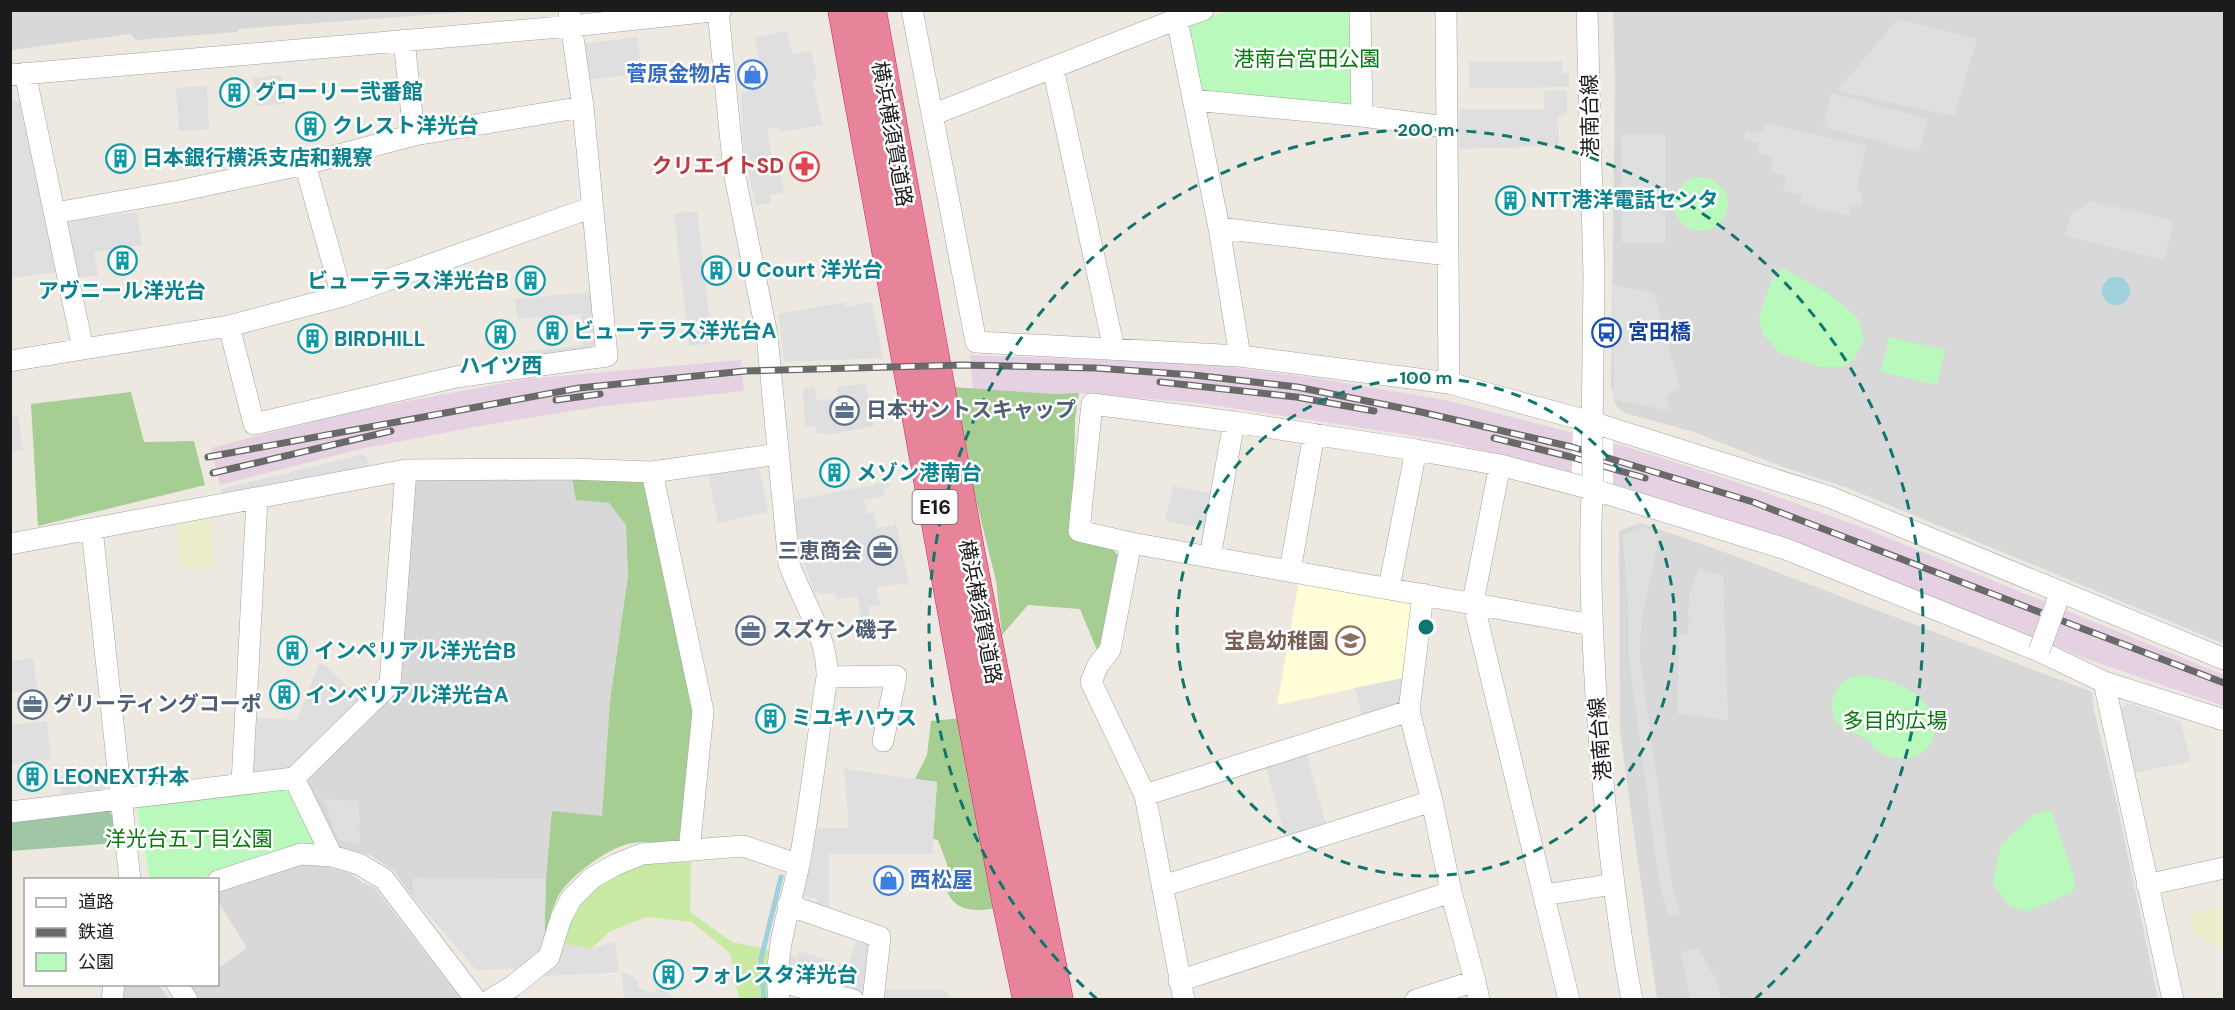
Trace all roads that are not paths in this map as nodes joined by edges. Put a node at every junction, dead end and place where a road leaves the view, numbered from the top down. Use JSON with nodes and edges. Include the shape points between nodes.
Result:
{"nodes":[{"id":1,"x":912,"y":10,"type":"edge"},
{"id":2,"x":1203,"y":10,"type":"edge"},
{"id":3,"x":1360,"y":10,"type":"edge"},
{"id":4,"x":1446,"y":10,"type":"edge"},
{"id":5,"x":1587,"y":10,"type":"edge"},
{"id":6,"x":719,"y":11,"type":"edge"},
{"id":7,"x":853,"y":12,"type":"edge"},
{"id":8,"x":570,"y":18,"type":"edge"},
{"id":9,"x":1177,"y":19,"type":"junction"},
{"id":10,"x":404,"y":40,"type":"junction"},
{"id":11,"x":1053,"y":68,"type":"junction"},
{"id":12,"x":18,"y":74,"type":"edge"},
{"id":13,"x":1193,"y":100,"type":"junction"},
{"id":14,"x":583,"y":107,"type":"junction"},
{"id":15,"x":932,"y":114,"type":"junction"},
{"id":16,"x":1362,"y":116,"type":"junction"},
{"id":17,"x":1446,"y":127,"type":"junction"},
{"id":18,"x":414,"y":135,"type":"junction"},
{"id":19,"x":304,"y":164,"type":"junction"},
{"id":20,"x":593,"y":207,"type":"junction"},
{"id":21,"x":55,"y":213,"type":"junction"},
{"id":22,"x":1219,"y":228,"type":"junction"},
{"id":23,"x":1448,"y":255,"type":"junction"},
{"id":24,"x":342,"y":296,"type":"junction"},
{"id":25,"x":229,"y":326,"type":"junction"},
{"id":26,"x":83,"y":349,"type":"junction"},
{"id":27,"x":1114,"y":349,"type":"junction"},
{"id":28,"x":1240,"y":356,"type":"junction"},
{"id":29,"x":10,"y":361,"type":"edge"},
{"id":30,"x":1449,"y":383,"type":"junction"},
{"id":31,"x":1233,"y":422,"type":"junction"},
{"id":32,"x":1592,"y":430,"type":"junction"},
{"id":33,"x":1314,"y":434,"type":"junction"},
{"id":34,"x":1416,"y":450,"type":"junction"},
{"id":35,"x":778,"y":454,"type":"junction"},
{"id":36,"x":1500,"y":465,"type":"junction"},
{"id":37,"x":406,"y":470,"type":"junction"},
{"id":38,"x":652,"y":472,"type":"junction"},
{"id":39,"x":1592,"y":483,"type":"junction"},
{"id":40,"x":257,"y":499,"type":"junction"},
{"id":41,"x":92,"y":529,"type":"junction"},
{"id":42,"x":1131,"y":543,"type":"junction"},
{"id":43,"x":10,"y":544,"type":"edge"},
{"id":44,"x":1210,"y":557,"type":"junction"},
{"id":45,"x":1290,"y":571,"type":"junction"},
{"id":46,"x":1389,"y":588,"type":"junction"},
{"id":47,"x":1423,"y":594,"type":"junction"},
{"id":48,"x":2058,"y":596,"type":"junction"},
{"id":49,"x":1473,"y":602,"type":"junction"},
{"id":50,"x":1592,"y":625,"type":"junction"},
{"id":51,"x":2039,"y":651,"type":"junction"},
{"id":52,"x":2224,"y":659,"type":"edge"},
{"id":53,"x":827,"y":677,"type":"junction"},
{"id":54,"x":2104,"y":682,"type":"junction"},
{"id":55,"x":1409,"y":711,"type":"junction"},
{"id":56,"x":2224,"y":720,"type":"edge"},
{"id":57,"x":883,"y":741,"type":"dead end"},
{"id":58,"x":294,"y":778,"type":"junction"},
{"id":59,"x":242,"y":784,"type":"junction"},
{"id":60,"x":1145,"y":795,"type":"junction"},
{"id":61,"x":123,"y":800,"type":"junction"},
{"id":62,"x":1432,"y":801,"type":"junction"},
{"id":63,"x":10,"y":812,"type":"edge"},
{"id":64,"x":689,"y":851,"type":"junction"},
{"id":65,"x":332,"y":856,"type":"junction"},
{"id":66,"x":799,"y":865,"type":"junction"},
{"id":67,"x":2224,"y":867,"type":"edge"},
{"id":68,"x":129,"y":878,"type":"edge"},
{"id":69,"x":219,"y":881,"type":"edge"},
{"id":70,"x":1614,"y":884,"type":"junction"},
{"id":71,"x":2147,"y":885,"type":"junction"},
{"id":72,"x":1163,"y":886,"type":"junction"},
{"id":73,"x":1451,"y":892,"type":"junction"},
{"id":74,"x":1544,"y":895,"type":"junction"},
{"id":75,"x":788,"y":905,"type":"junction"},
{"id":76,"x":178,"y":986,"type":"edge"},
{"id":77,"x":778,"y":990,"type":"edge"},
{"id":78,"x":1182,"y":990,"type":"edge"},
{"id":79,"x":1477,"y":990,"type":"edge"},
{"id":80,"x":188,"y":999,"type":"edge"},
{"id":81,"x":476,"y":999,"type":"edge"},
{"id":82,"x":490,"y":999,"type":"edge"},
{"id":83,"x":853,"y":999,"type":"edge"},
{"id":84,"x":873,"y":999,"type":"edge"},
{"id":85,"x":1029,"y":999,"type":"edge"},
{"id":86,"x":1057,"y":999,"type":"edge"},
{"id":87,"x":1416,"y":999,"type":"edge"},
{"id":88,"x":1569,"y":999,"type":"edge"},
{"id":89,"x":1632,"y":999,"type":"edge"},
{"id":90,"x":2173,"y":999,"type":"edge"}],
"edges":[{"from":1,"to":15,"type":"street"},
{"from":2,"to":9,"type":"street"},
{"from":3,"to":16,"type":"street"},
{"from":4,"to":17,"type":"street"},
{"from":5,"to":32,"type":"street","name":"港南台線","via":[[1594,277]]},
{"from":6,"to":8,"type":"street"},
{"from":6,"to":35,"type":"street","via":[[734,172],[767,336]]},
{"from":7,"to":85,"type":"highway","name":"横浜横須賀道路","number":"E16","via":[[975,728]]},
{"from":7,"to":86,"type":"highway","name":"横浜横須賀道路","number":"E16","via":[[969,554]]},
{"from":8,"to":10,"type":"street"},
{"from":8,"to":14,"type":"street"},
{"from":9,"to":11,"type":"street"},
{"from":9,"to":13,"type":"street"},
{"from":10,"to":12,"type":"street"},
{"from":10,"to":18,"type":"street"},
{"from":11,"to":15,"type":"street"},
{"from":11,"to":27,"type":"street"},
{"from":12,"to":21,"type":"street"},
{"from":13,"to":16,"type":"street"},
{"from":13,"to":22,"type":"street"},
{"from":14,"to":18,"type":"street"},
{"from":14,"to":20,"type":"street"},
{"from":15,"to":27,"type":"street","via":[[976,342]]},
{"from":16,"to":17,"type":"street"},
{"from":17,"to":23,"type":"street"},
{"from":18,"to":19,"type":"street"},
{"from":19,"to":21,"type":"street"},
{"from":19,"to":24,"type":"street"},
{"from":20,"to":24,"type":"street"},
{"from":20,"to":25,"type":"street","via":[[607,356],[456,377],[254,424]]},
{"from":21,"to":26,"type":"street"},
{"from":22,"to":23,"type":"street"},
{"from":22,"to":28,"type":"street"},
{"from":23,"to":30,"type":"street"},
{"from":24,"to":25,"type":"street"},
{"from":25,"to":26,"type":"street"},
{"from":26,"to":29,"type":"street"},
{"from":27,"to":28,"type":"street"},
{"from":28,"to":30,"type":"street"},
{"from":30,"to":32,"type":"street"},
{"from":31,"to":33,"type":"street"},
{"from":31,"to":42,"type":"street","via":[[1092,404],[1079,531]]},
{"from":31,"to":44,"type":"street"},
{"from":32,"to":39,"type":"street","name":"港南台線","bridge":true},
{"from":32,"to":48,"type":"street","via":[[1827,496]]},
{"from":33,"to":34,"type":"street"},
{"from":33,"to":45,"type":"street"},
{"from":34,"to":36,"type":"street"},
{"from":34,"to":46,"type":"street"},
{"from":35,"to":38,"type":"street"},
{"from":35,"to":53,"type":"street","via":[[789,564],[823,639]]},
{"from":36,"to":39,"type":"street"},
{"from":36,"to":49,"type":"street"},
{"from":37,"to":38,"type":"street"},
{"from":37,"to":40,"type":"street"},
{"from":37,"to":58,"type":"street","via":[[390,684]]},
{"from":38,"to":64,"type":"street","via":[[703,711]]},
{"from":39,"to":50,"type":"street","name":"港南台線"},
{"from":39,"to":51,"type":"street","via":[[1786,549]]},
{"from":40,"to":41,"type":"street"},
{"from":40,"to":59,"type":"street"},
{"from":41,"to":43,"type":"street"},
{"from":41,"to":61,"type":"street"},
{"from":42,"to":44,"type":"street"},
{"from":42,"to":60,"type":"street","via":[[1110,650],[1090,682]]},
{"from":44,"to":45,"type":"street"},
{"from":45,"to":46,"type":"street"},
{"from":46,"to":47,"type":"street"},
{"from":47,"to":49,"type":"street"},
{"from":47,"to":55,"type":"street"},
{"from":48,"to":51,"type":"street","bridge":true},
{"from":48,"to":52,"type":"street"},
{"from":49,"to":50,"type":"street"},
{"from":49,"to":74,"type":"street"},
{"from":50,"to":70,"type":"street","name":"港南台線","via":[[1600,757]]},
{"from":51,"to":54,"type":"street"},
{"from":53,"to":57,"type":"street","via":[[896,676]]},
{"from":53,"to":66,"type":"street"},
{"from":54,"to":56,"type":"street"},
{"from":54,"to":71,"type":"street"},
{"from":55,"to":60,"type":"street"},
{"from":55,"to":62,"type":"street"},
{"from":58,"to":59,"type":"street"},
{"from":58,"to":65,"type":"street"},
{"from":59,"to":61,"type":"street"},
{"from":60,"to":72,"type":"street"},
{"from":61,"to":63,"type":"street"},
{"from":61,"to":68,"type":"street"},
{"from":62,"to":72,"type":"street"},
{"from":62,"to":73,"type":"street"},
{"from":64,"to":66,"type":"street","via":[[743,846]]},
{"from":64,"to":82,"type":"street","via":[[642,854],[592,878],[571,899],[549,957]]},
{"from":65,"to":69,"type":"street","via":[[302,854]]},
{"from":65,"to":81,"type":"street","via":[[359,864],[384,879]]},
{"from":66,"to":75,"type":"street"},
{"from":67,"to":71,"type":"street"},
{"from":70,"to":74,"type":"street"},
{"from":70,"to":89,"type":"street","name":"港南台線"},
{"from":71,"to":90,"type":"street"},
{"from":72,"to":78,"type":"street"},
{"from":73,"to":78,"type":"street"},
{"from":73,"to":79,"type":"street"},
{"from":74,"to":88,"type":"street"},
{"from":75,"to":77,"type":"street","via":[[778,951]]},
{"from":75,"to":84,"type":"street","via":[[880,937]]},
{"from":76,"to":80,"type":"street"},
{"from":77,"to":83,"type":"street"},
{"from":79,"to":87,"type":"street"}]}
